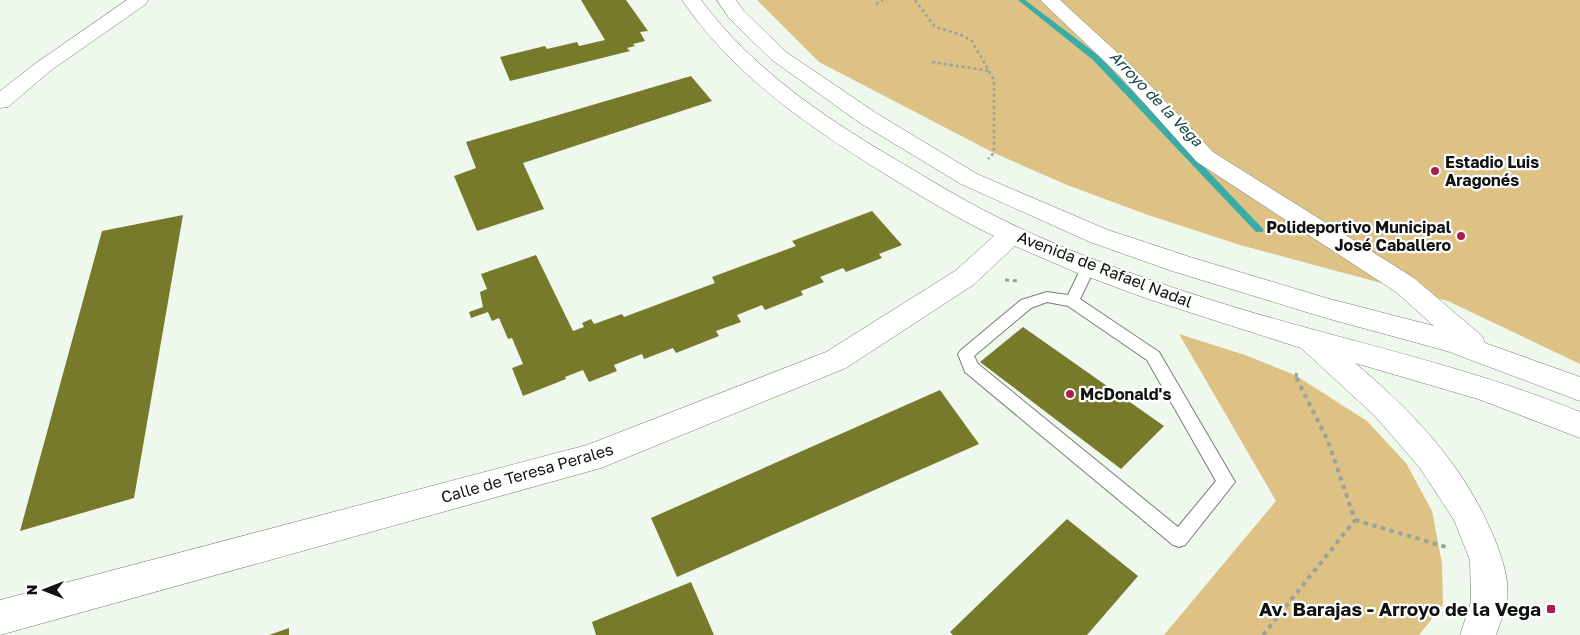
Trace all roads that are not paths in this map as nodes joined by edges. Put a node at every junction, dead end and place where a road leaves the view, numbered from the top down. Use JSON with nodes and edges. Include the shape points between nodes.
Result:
{"nodes":[{"id":1,"x":118,"y":0,"type":"edge"},
{"id":2,"x":139,"y":0,"type":"edge"},
{"id":3,"x":691,"y":0,"type":"edge"},
{"id":4,"x":726,"y":0,"type":"edge"},
{"id":5,"x":1049,"y":0,"type":"edge"},
{"id":6,"x":0,"y":82,"type":"edge"},
{"id":7,"x":0,"y":102,"type":"edge"},
{"id":8,"x":1012,"y":234,"type":"junction"},
{"id":9,"x":1089,"y":266,"type":"junction"},
{"id":10,"x":1072,"y":301,"type":"junction"},
{"id":11,"x":1306,"y":338,"type":"junction"},
{"id":12,"x":1479,"y":350,"type":"junction"},
{"id":13,"x":1580,"y":389,"type":"edge"},
{"id":14,"x":1580,"y":425,"type":"edge"},
{"id":15,"x":0,"y":618,"type":"edge"},
{"id":16,"x":1478,"y":635,"type":"edge"}],
"edges":[{"from":1,"to":6,"type":"street"},
{"from":2,"to":7,"type":"street","via":[[43,66]]},
{"from":3,"to":8,"type":"street","name":"Avenida de Rafael Nadal","via":[[706,23],[748,66],[838,135],[947,200]]},
{"from":4,"to":12,"type":"street","name":"Avenida de Rafael Nadal","via":[[779,56],[868,118],[969,179],[1099,236],[1181,264]]},
{"from":5,"to":12,"type":"street","via":[[1126,71],[1205,157],[1405,285]]},
{"from":8,"to":9,"type":"street","name":"Avenida de Rafael Nadal"},
{"from":8,"to":15,"type":"street","name":"Calle de Teresa Perales","via":[[964,278],[836,360],[590,458]]},
{"from":9,"to":10,"type":"lane"},
{"from":9,"to":11,"type":"street","name":"Avenida de Rafael Nadal","via":[[1174,298]]},
{"from":10,"to":10,"type":"lane","via":[[1153,356],[1226,482],[1179,539],[971,368],[966,354],[1026,304],[1048,297]]},
{"from":11,"to":14,"type":"street","name":"Avenida de Rafael Nadal","via":[[1486,388]]},
{"from":11,"to":16,"type":"street","via":[[1386,407],[1431,458],[1467,512],[1487,560],[1489,602]]},
{"from":12,"to":13,"type":"street","name":"Avenida de Rafael Nadal"}]}
